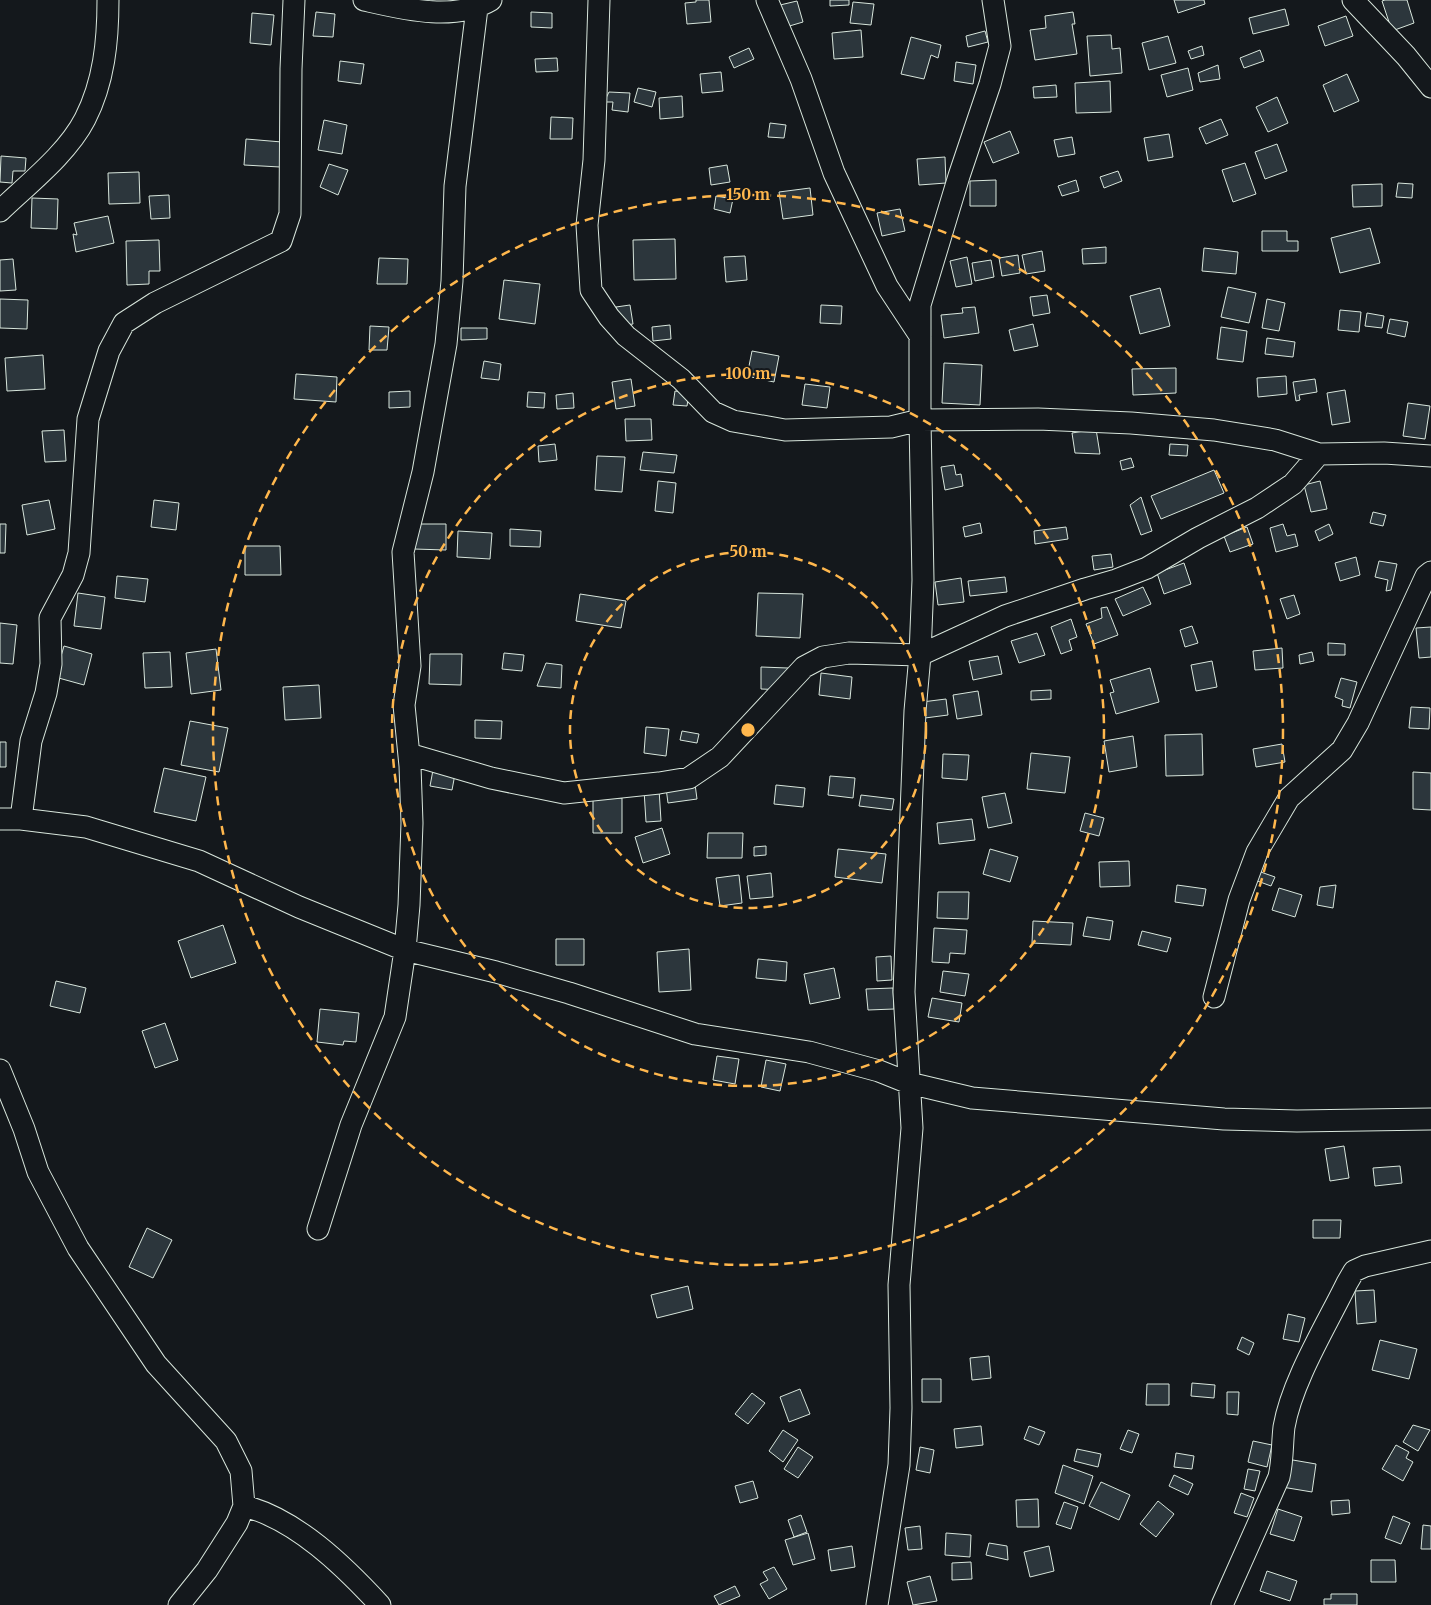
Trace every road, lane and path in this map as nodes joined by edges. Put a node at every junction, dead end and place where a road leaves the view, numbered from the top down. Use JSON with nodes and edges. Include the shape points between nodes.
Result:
{"nodes":[{"id":1,"x":108,"y":0,"type":"edge"},
{"id":2,"x":294,"y":0,"type":"edge"},
{"id":3,"x":364,"y":0,"type":"edge"},
{"id":4,"x":599,"y":0,"type":"edge"},
{"id":5,"x":767,"y":0,"type":"edge"},
{"id":6,"x":994,"y":0,"type":"edge"},
{"id":7,"x":1352,"y":0,"type":"edge"},
{"id":8,"x":484,"y":4,"type":"edge"},
{"id":9,"x":1431,"y":87,"type":"edge"},
{"id":10,"x":0,"y":211,"type":"edge"},
{"id":11,"x":920,"y":336,"type":"junction"},
{"id":12,"x":920,"y":420,"type":"junction"},
{"id":13,"x":1319,"y":454,"type":"junction"},
{"id":14,"x":1431,"y":456,"type":"edge"},
{"id":15,"x":1431,"y":572,"type":"edge"},
{"id":16,"x":920,"y":655,"type":"junction"},
{"id":17,"x":409,"y":754,"type":"junction"},
{"id":18,"x":10,"y":819,"type":"edge"},
{"id":19,"x":405,"y":950,"type":"junction"},
{"id":20,"x":1214,"y":997,"type":"dead end"},
{"id":21,"x":0,"y":1070,"type":"edge"},
{"id":22,"x":909,"y":1083,"type":"junction"},
{"id":23,"x":4,"y":1095,"type":"edge"},
{"id":24,"x":1431,"y":1119,"type":"edge"},
{"id":25,"x":318,"y":1229,"type":"dead end"},
{"id":26,"x":1431,"y":1251,"type":"edge"},
{"id":27,"x":244,"y":1506,"type":"junction"},
{"id":28,"x":179,"y":1605,"type":"edge"},
{"id":29,"x":380,"y":1605,"type":"edge"},
{"id":30,"x":877,"y":1605,"type":"edge"},
{"id":31,"x":1222,"y":1605,"type":"edge"}],
"edges":[{"from":1,"to":10,"type":"street","via":[[108,38],[85,119],[52,160]]},
{"from":2,"to":18,"type":"street","via":[[290,214],[281,241],[155,303],[124,323],[108,351],[88,419],[79,553],[73,575],[50,618],[51,664],[46,693]]},
{"from":3,"to":8,"type":"street","via":[[440,12]]},
{"from":4,"to":12,"type":"street","via":[[594,160],[587,225],[591,290],[609,317],[626,336],[681,379],[713,412],[733,421],[785,430],[821,430],[891,427]]},
{"from":5,"to":11,"type":"street","via":[[801,79],[834,173],[887,286]]},
{"from":6,"to":11,"type":"street","via":[[1000,46],[920,304]]},
{"from":7,"to":9,"type":"street"},
{"from":8,"to":17,"type":"street","via":[[455,186],[446,344],[423,472],[403,552],[409,624],[410,666],[404,705]]},
{"from":11,"to":12,"type":"street"},
{"from":12,"to":13,"type":"street","via":[[1038,419],[1214,430],[1275,440]]},
{"from":12,"to":16,"type":"street","via":[[924,543]]},
{"from":13,"to":14,"type":"street"},
{"from":13,"to":16,"type":"street","via":[[1293,484],[1257,508],[1146,568],[1005,616]]},
{"from":15,"to":20,"type":"street","via":[[1426,576],[1358,723],[1342,750],[1289,798],[1257,852],[1239,900]]},
{"from":16,"to":17,"type":"street","via":[[849,653],[823,657],[804,667],[720,758],[689,778],[564,793],[491,778]]},
{"from":16,"to":22,"type":"street","via":[[904,992]]},
{"from":17,"to":19,"type":"street","via":[[412,823]]},
{"from":18,"to":19,"type":"street","via":[[86,827],[199,861],[299,907]]},
{"from":19,"to":22,"type":"street","via":[[570,993],[695,1034],[809,1052],[879,1071]]},
{"from":19,"to":25,"type":"street","via":[[395,1016],[352,1125]]},
{"from":21,"to":23,"type":"street"},
{"from":22,"to":24,"type":"street","via":[[972,1098],[1224,1119]]},
{"from":22,"to":30,"type":"street","via":[[912,1128],[898,1285],[899,1465]]},
{"from":23,"to":27,"type":"street","via":[[38,1172],[78,1248],[156,1364],[226,1441],[241,1471]]},
{"from":26,"to":31,"type":"street","via":[[1354,1271],[1299,1382],[1284,1427],[1284,1456],[1279,1477]]},
{"from":27,"to":28,"type":"street","via":[[207,1570]]},
{"from":27,"to":29,"type":"street","via":[[288,1524],[357,1580]]}]}
